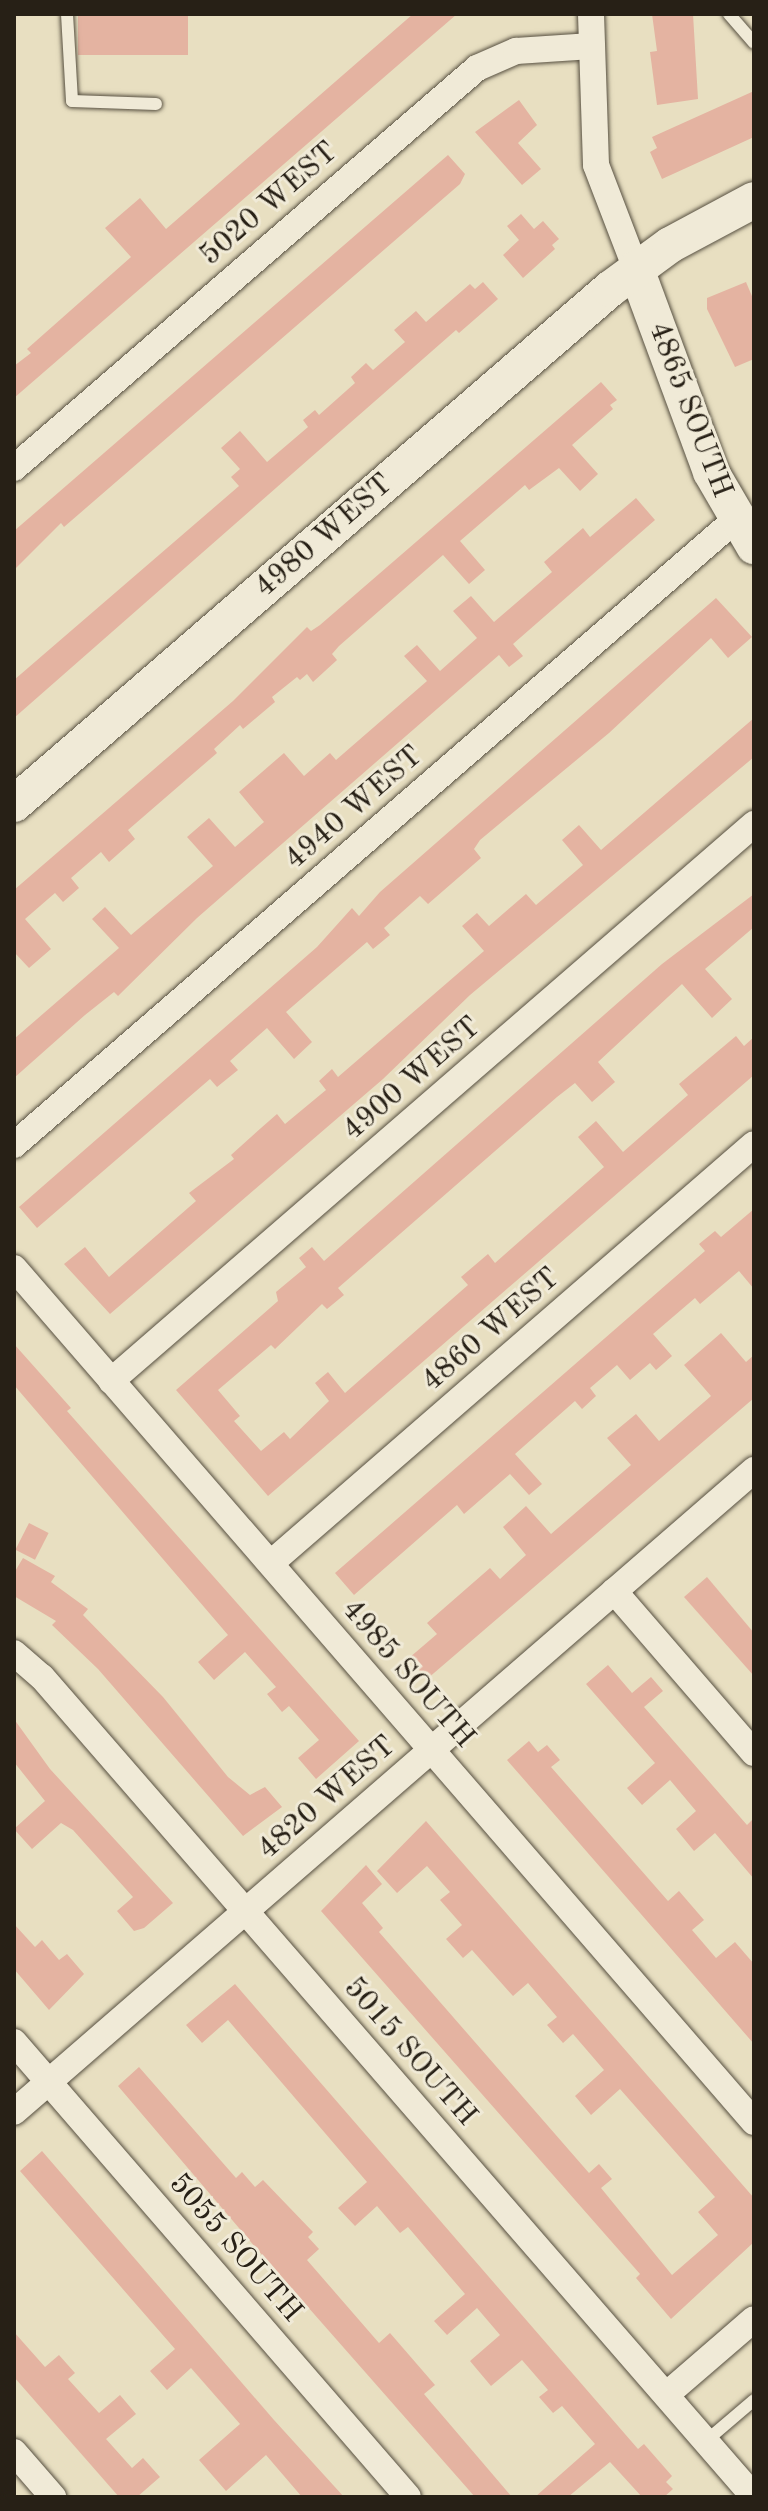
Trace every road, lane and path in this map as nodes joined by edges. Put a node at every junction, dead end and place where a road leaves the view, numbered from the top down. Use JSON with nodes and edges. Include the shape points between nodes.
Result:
{"nodes":[{"id":1,"x":67,"y":14,"type":"edge"},
{"id":2,"x":591,"y":14,"type":"edge"},
{"id":3,"x":729,"y":14,"type":"edge"},
{"id":4,"x":754,"y":43,"type":"edge"},
{"id":5,"x":592,"y":46,"type":"junction"},
{"id":6,"x":156,"y":104,"type":"dead end"},
{"id":7,"x":754,"y":200,"type":"edge"},
{"id":8,"x":636,"y":269,"type":"junction"},
{"id":9,"x":14,"y":468,"type":"edge"},
{"id":10,"x":745,"y":526,"type":"edge"},
{"id":11,"x":14,"y":804,"type":"edge"},
{"id":12,"x":754,"y":824,"type":"edge"},
{"id":13,"x":754,"y":1144,"type":"edge"},
{"id":14,"x":14,"y":1145,"type":"edge"},
{"id":15,"x":14,"y":1268,"type":"edge"},
{"id":16,"x":111,"y":1381,"type":"junction"},
{"id":17,"x":754,"y":1470,"type":"edge"},
{"id":18,"x":271,"y":1563,"type":"junction"},
{"id":19,"x":614,"y":1591,"type":"junction"},
{"id":20,"x":14,"y":1653,"type":"edge"},
{"id":21,"x":432,"y":1749,"type":"junction"},
{"id":22,"x":754,"y":1753,"type":"edge"},
{"id":23,"x":245,"y":1911,"type":"junction"},
{"id":24,"x":14,"y":2042,"type":"edge"},
{"id":25,"x":49,"y":2082,"type":"junction"},
{"id":26,"x":14,"y":2112,"type":"edge"},
{"id":27,"x":754,"y":2122,"type":"edge"},
{"id":28,"x":754,"y":2319,"type":"edge"},
{"id":29,"x":666,"y":2395,"type":"junction"},
{"id":30,"x":754,"y":2400,"type":"edge"},
{"id":31,"x":706,"y":2441,"type":"junction"},
{"id":32,"x":14,"y":2452,"type":"edge"},
{"id":33,"x":53,"y":2497,"type":"edge"},
{"id":34,"x":408,"y":2497,"type":"edge"},
{"id":35,"x":754,"y":2497,"type":"edge"}],
"edges":[{"from":1,"to":6,"type":"lane","via":[[72,101]]},
{"from":2,"to":5,"type":"street"},
{"from":3,"to":4,"type":"lane"},
{"from":5,"to":8,"type":"street","via":[[596,165]]},
{"from":5,"to":9,"type":"street","name":"5020 WEST","via":[[516,51],[477,68]]},
{"from":7,"to":8,"type":"street","name":"4980 WEST"},
{"from":8,"to":10,"type":"street","name":"4865 SOUTH","via":[[711,472]]},
{"from":8,"to":11,"type":"street","name":"4980 WEST"},
{"from":10,"to":14,"type":"street","name":"4940 WEST"},
{"from":12,"to":16,"type":"street","name":"4900 WEST"},
{"from":13,"to":18,"type":"street","name":"4860 WEST"},
{"from":15,"to":16,"type":"street","name":"4985 SOUTH"},
{"from":16,"to":18,"type":"street","name":"4985 SOUTH"},
{"from":17,"to":19,"type":"street","name":"4820 WEST"},
{"from":18,"to":21,"type":"street","name":"4985 SOUTH"},
{"from":19,"to":21,"type":"street","name":"4820 WEST"},
{"from":19,"to":22,"type":"street"},
{"from":20,"to":23,"type":"street","name":"5015 SOUTH","via":[[42,1677]]},
{"from":21,"to":23,"type":"street","name":"4820 WEST"},
{"from":21,"to":27,"type":"street","name":"4985 SOUTH"},
{"from":23,"to":25,"type":"street","name":"4820 WEST"},
{"from":23,"to":29,"type":"street","name":"5015 SOUTH"},
{"from":24,"to":25,"type":"street","name":"5055 SOUTH"},
{"from":25,"to":26,"type":"street","name":"4820 WEST"},
{"from":25,"to":34,"type":"street","name":"5055 SOUTH"},
{"from":28,"to":29,"type":"street"},
{"from":29,"to":31,"type":"street","name":"5015 SOUTH"},
{"from":30,"to":31,"type":"lane"},
{"from":31,"to":35,"type":"street","name":"5015 SOUTH"},
{"from":32,"to":33,"type":"street"}]}
